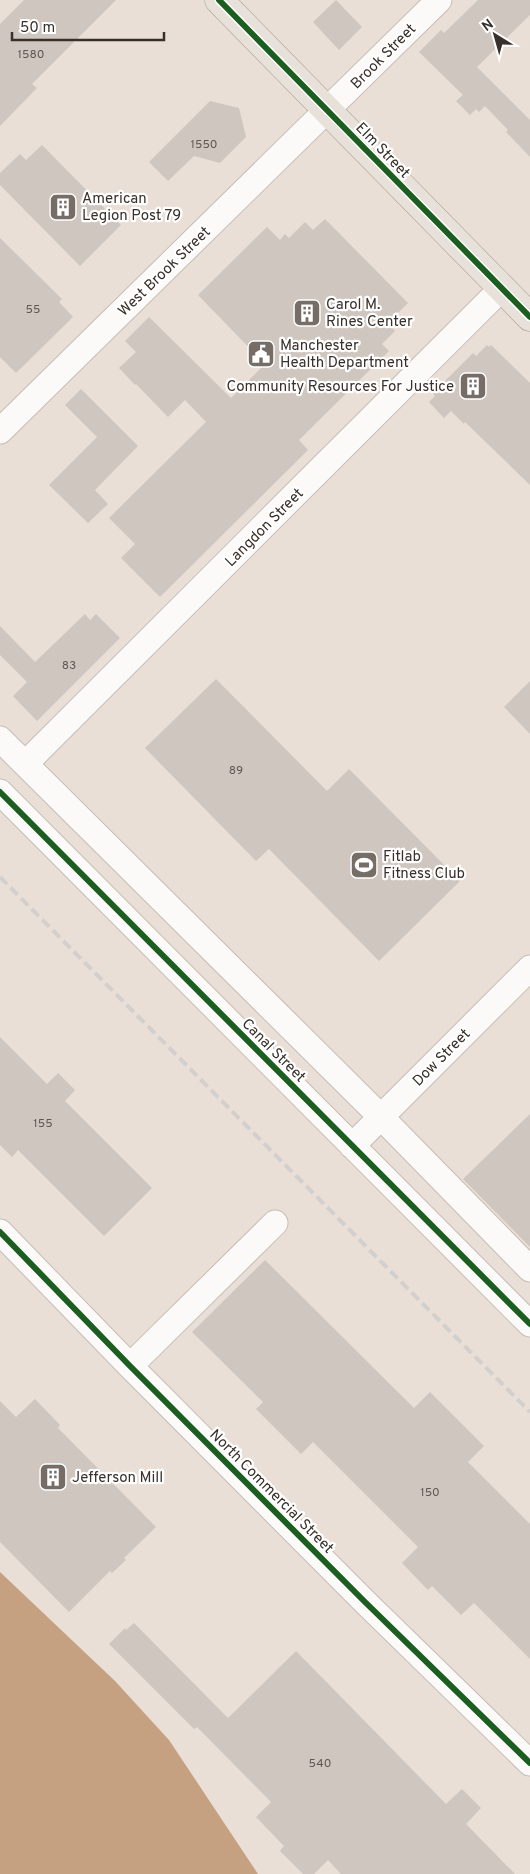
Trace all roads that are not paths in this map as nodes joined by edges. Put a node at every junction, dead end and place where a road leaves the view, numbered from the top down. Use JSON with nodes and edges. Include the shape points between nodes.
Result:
{"nodes":[{"id":1,"x":219,"y":0,"type":"edge"},
{"id":2,"x":439,"y":0,"type":"edge"},
{"id":3,"x":328,"y":111,"type":"junction"},
{"id":4,"x":502,"y":288,"type":"junction"},
{"id":5,"x":530,"y":316,"type":"edge"},
{"id":6,"x":0,"y":431,"type":"edge"},
{"id":7,"x":0,"y":739,"type":"edge"},
{"id":8,"x":25,"y":764,"type":"junction"},
{"id":9,"x":0,"y":792,"type":"edge"},
{"id":10,"x":530,"y":968,"type":"edge"},
{"id":11,"x":382,"y":1118,"type":"junction"},
{"id":12,"x":352,"y":1146,"type":"junction"},
{"id":13,"x":275,"y":1223,"type":"dead end"},
{"id":14,"x":0,"y":1232,"type":"edge"},
{"id":15,"x":530,"y":1269,"type":"edge"},
{"id":16,"x":530,"y":1324,"type":"edge"},
{"id":17,"x":130,"y":1366,"type":"junction"},
{"id":18,"x":530,"y":1763,"type":"edge"}],
"edges":[{"from":1,"to":3,"type":"main road","name":"Elm Street"},
{"from":2,"to":3,"type":"street","name":"Brook Street"},
{"from":3,"to":4,"type":"main road","name":"Elm Street"},
{"from":3,"to":6,"type":"street","name":"West Brook Street"},
{"from":4,"to":5,"type":"main road","name":"Elm Street"},
{"from":4,"to":8,"type":"street","name":"Langdon Street"},
{"from":7,"to":8,"type":"street","name":"Canal Street"},
{"from":8,"to":11,"type":"street","name":"Canal Street"},
{"from":9,"to":12,"type":"street","name":"Canal Street"},
{"from":10,"to":11,"type":"street","name":"Dow Street"},
{"from":11,"to":12,"type":"street","name":"Dow Street"},
{"from":11,"to":15,"type":"street","name":"Canal Street"},
{"from":12,"to":16,"type":"street","name":"Canal Street"},
{"from":13,"to":17,"type":"street"},
{"from":14,"to":17,"type":"street","name":"North Commercial Street"},
{"from":17,"to":18,"type":"street","name":"North Commercial Street"}]}
